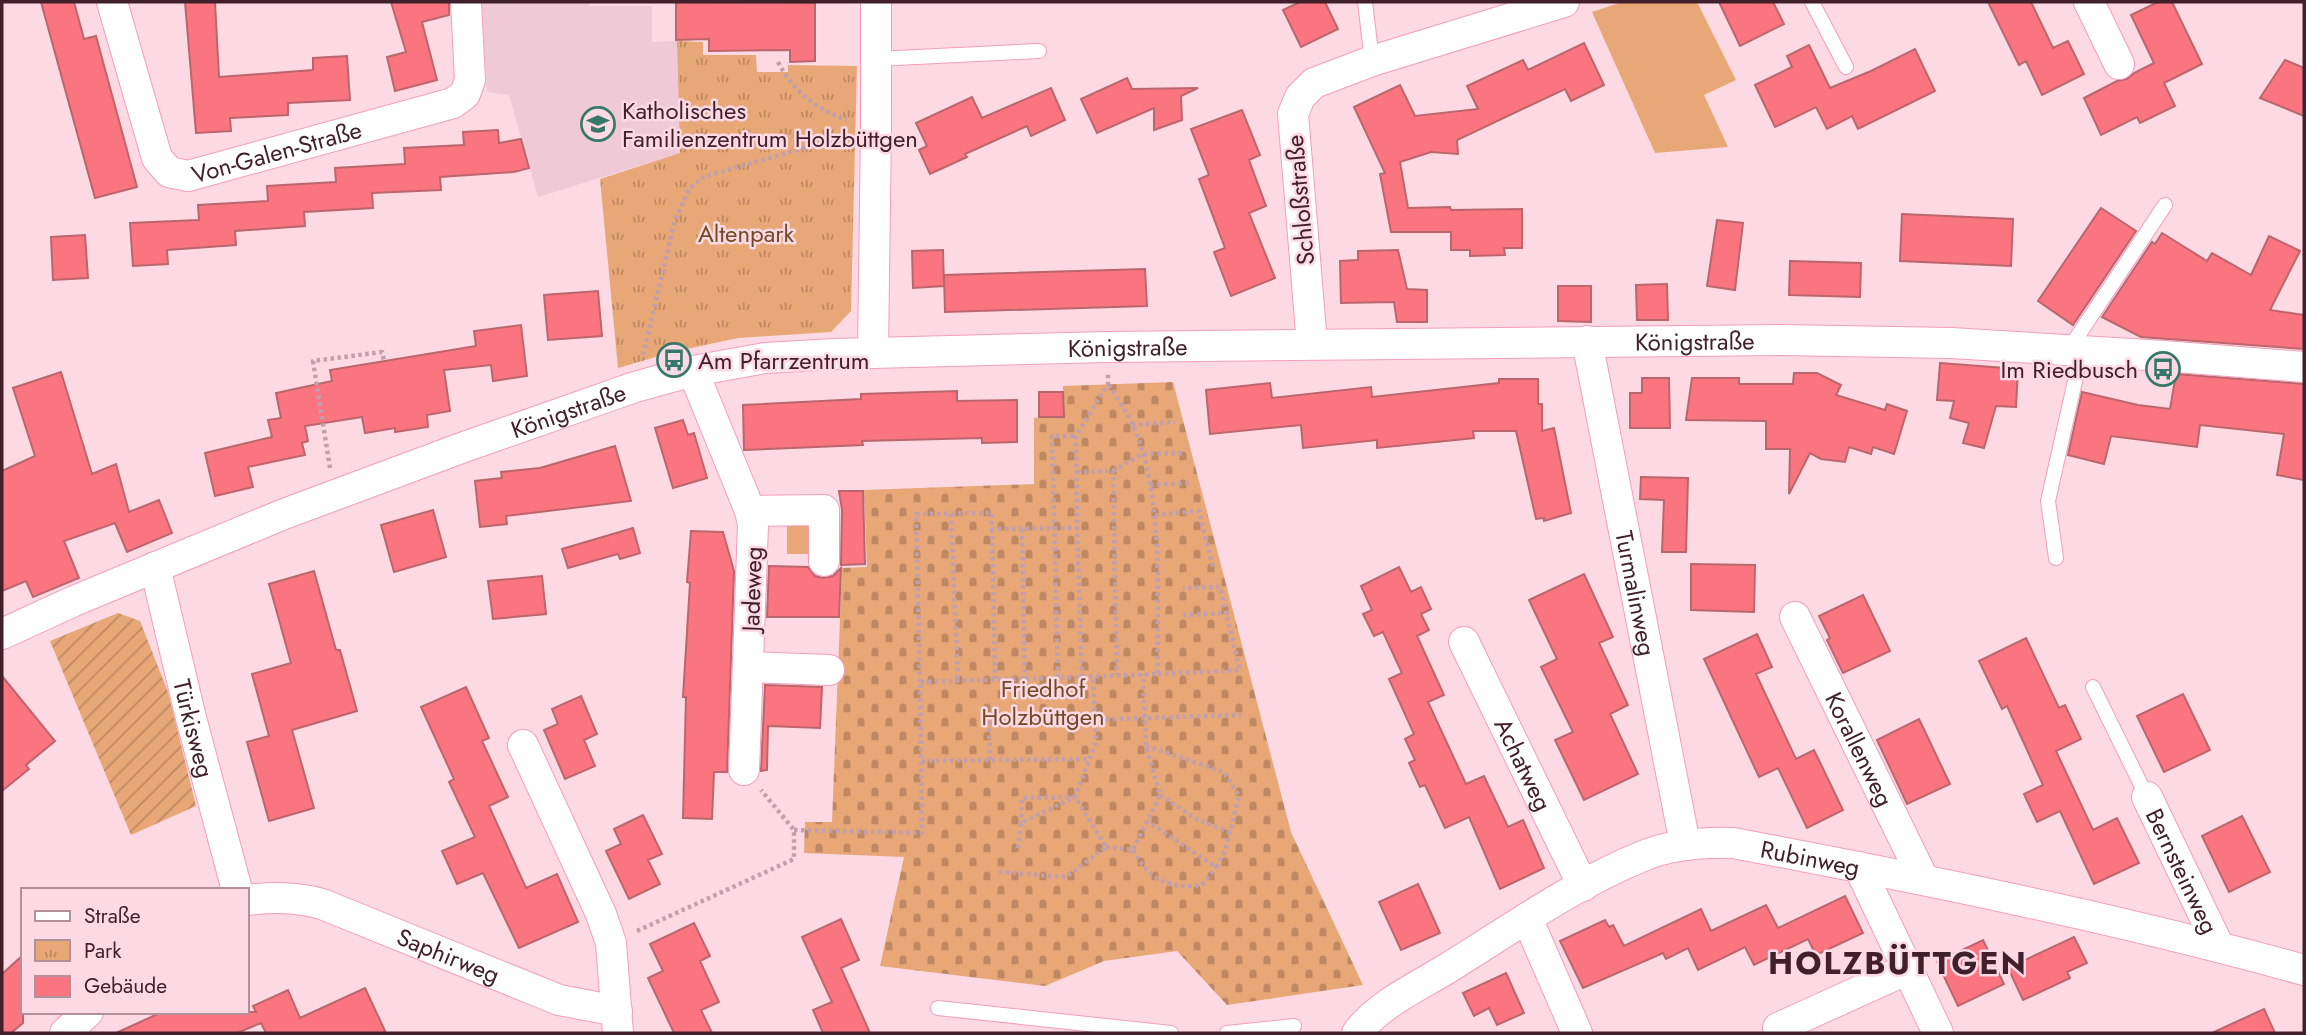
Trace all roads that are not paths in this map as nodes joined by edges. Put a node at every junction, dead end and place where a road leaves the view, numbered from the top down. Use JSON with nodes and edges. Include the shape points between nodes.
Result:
{"nodes":[{"id":1,"x":112,"y":2,"type":"edge"},
{"id":2,"x":466,"y":2,"type":"edge"},
{"id":3,"x":876,"y":2,"type":"edge"},
{"id":4,"x":1365,"y":2,"type":"edge"},
{"id":5,"x":1564,"y":2,"type":"edge"},
{"id":6,"x":1812,"y":2,"type":"edge"},
{"id":7,"x":2089,"y":2,"type":"edge"},
{"id":8,"x":1527,"y":7,"type":"edge"},
{"id":9,"x":1039,"y":51,"type":"dead end"},
{"id":10,"x":876,"y":59,"type":"junction"},
{"id":11,"x":1372,"y":61,"type":"junction"},
{"id":12,"x":2119,"y":64,"type":"dead end"},
{"id":13,"x":1846,"y":67,"type":"dead end"},
{"id":14,"x":2165,"y":205,"type":"dead end"},
{"id":15,"x":1587,"y":341,"type":"junction"},
{"id":16,"x":1312,"y":344,"type":"junction"},
{"id":17,"x":2076,"y":350,"type":"junction"},
{"id":18,"x":873,"y":353,"type":"junction"},
{"id":19,"x":2304,"y":367,"type":"edge"},
{"id":20,"x":694,"y":371,"type":"junction"},
{"id":21,"x":750,"y":511,"type":"junction"},
{"id":22,"x":2056,"y":558,"type":"dead end"},
{"id":23,"x":824,"y":561,"type":"dead end"},
{"id":24,"x":155,"y":567,"type":"junction"},
{"id":25,"x":1795,"y":617,"type":"dead end"},
{"id":26,"x":4,"y":625,"type":"edge"},
{"id":27,"x":1464,"y":642,"type":"dead end"},
{"id":28,"x":749,"y":667,"type":"junction"},
{"id":29,"x":829,"y":670,"type":"dead end"},
{"id":30,"x":2094,"y":687,"type":"dead end"},
{"id":31,"x":523,"y":745,"type":"dead end"},
{"id":32,"x":744,"y":770,"type":"road end"},
{"id":33,"x":2147,"y":797,"type":"joint"},
{"id":34,"x":1685,"y":844,"type":"junction"},
{"id":35,"x":1860,"y":867,"type":"junction"},
{"id":36,"x":1924,"y":880,"type":"junction"},
{"id":37,"x":1583,"y":886,"type":"junction"},
{"id":38,"x":236,"y":888,"type":"edge"},
{"id":39,"x":248,"y":900,"type":"edge"},
{"id":40,"x":1527,"y":918,"type":"junction"},
{"id":41,"x":2219,"y":947,"type":"junction"},
{"id":42,"x":1908,"y":969,"type":"junction"},
{"id":43,"x":2304,"y":970,"type":"edge"},
{"id":44,"x":939,"y":1008,"type":"dead end"},
{"id":45,"x":86,"y":1014,"type":"edge"},
{"id":46,"x":617,"y":1022,"type":"edge"},
{"id":47,"x":1294,"y":1026,"type":"dead end"},
{"id":48,"x":1778,"y":1028,"type":"dead end"},
{"id":49,"x":1136,"y":1032,"type":"edge"},
{"id":50,"x":65,"y":1033,"type":"edge"},
{"id":51,"x":1171,"y":1033,"type":"edge"},
{"id":52,"x":1227,"y":1033,"type":"edge"},
{"id":53,"x":1357,"y":1033,"type":"edge"},
{"id":54,"x":1577,"y":1033,"type":"edge"},
{"id":55,"x":1938,"y":1033,"type":"edge"}],
"edges":[{"from":1,"to":2,"type":"street","name":"Von-Galen-Straße","via":[[157,158],[169,172],[188,176],[453,103],[465,94],[470,80]]},
{"from":3,"to":10,"type":"street"},
{"from":4,"to":11,"type":"lane"},
{"from":5,"to":8,"type":"street","name":"Schloßstraße"},
{"from":6,"to":13,"type":"lane"},
{"from":7,"to":12,"type":"street"},
{"from":8,"to":11,"type":"street","name":"Schloßstraße"},
{"from":9,"to":10,"type":"lane"},
{"from":10,"to":18,"type":"street"},
{"from":11,"to":16,"type":"street","name":"Schloßstraße","via":[[1314,83],[1300,97],[1293,114]]},
{"from":14,"to":17,"type":"lane"},
{"from":15,"to":16,"type":"street","name":"Königstraße"},
{"from":15,"to":17,"type":"street","name":"Königstraße","via":[[1951,343]]},
{"from":15,"to":34,"type":"street","name":"Turmalinweg"},
{"from":16,"to":18,"type":"street","name":"Königstraße"},
{"from":17,"to":19,"type":"street","name":"Königstraße"},
{"from":17,"to":22,"type":"lane","via":[[2048,501]]},
{"from":18,"to":20,"type":"street","name":"Königstraße","via":[[765,358]]},
{"from":20,"to":21,"type":"street","name":"Jadeweg"},
{"from":20,"to":24,"type":"street","name":"Königstraße","via":[[635,387],[334,495]]},
{"from":21,"to":23,"type":"street","name":"Jadeweg","via":[[824,510]]},
{"from":21,"to":28,"type":"street","name":"Jadeweg","via":[[754,539]]},
{"from":24,"to":26,"type":"street","name":"Königstraße"},
{"from":24,"to":38,"type":"street","name":"Türkisweg"},
{"from":25,"to":36,"type":"street","name":"Korallenweg"},
{"from":27,"to":37,"type":"street","name":"Achatweg"},
{"from":28,"to":29,"type":"street","name":"Jadeweg"},
{"from":28,"to":32,"type":"street","name":"Jadeweg"},
{"from":30,"to":33,"type":"lane"},
{"from":31,"to":46,"type":"street","name":"Saphirweg","via":[[611,943]]},
{"from":33,"to":41,"type":"street","name":"Bernsteinweg"},
{"from":34,"to":35,"type":"street","name":"Rubinweg","via":[[1733,843]]},
{"from":34,"to":37,"type":"street","name":"Rubinweg","via":[[1643,856]]},
{"from":35,"to":36,"type":"street","name":"Rubinweg"},
{"from":35,"to":42,"type":"street"},
{"from":36,"to":41,"type":"street","name":"Rubinweg"},
{"from":37,"to":40,"type":"street","name":"Rubinweg"},
{"from":39,"to":46,"type":"street","name":"Saphirweg","via":[[302,898],[322,904]]},
{"from":40,"to":53,"type":"street","name":"Rubinweg","via":[[1378,1011]]},
{"from":40,"to":54,"type":"street"},
{"from":41,"to":43,"type":"street","name":"Rubinweg"},
{"from":42,"to":48,"type":"street"},
{"from":42,"to":55,"type":"street"},
{"from":44,"to":49,"type":"lane"},
{"from":45,"to":50,"type":"street"},
{"from":47,"to":52,"type":"lane"},
{"from":49,"to":51,"type":"lane"}]}
